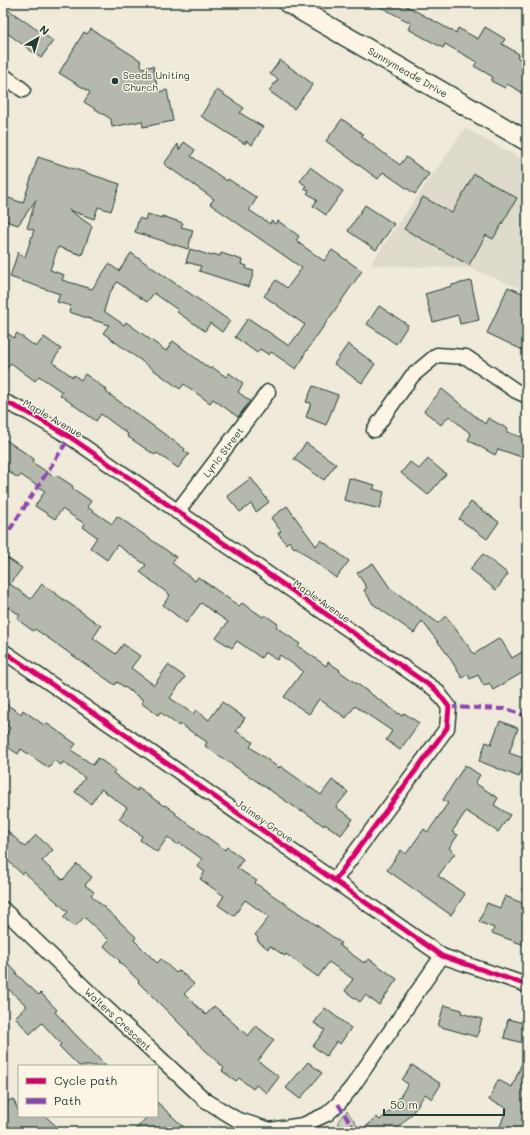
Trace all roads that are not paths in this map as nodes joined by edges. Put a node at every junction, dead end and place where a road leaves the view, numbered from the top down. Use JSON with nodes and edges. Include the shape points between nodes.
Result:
{"nodes":[{"id":1,"x":288,"y":3,"type":"edge"},
{"id":2,"x":3,"y":75,"type":"edge"},
{"id":3,"x":24,"y":90,"type":"dead end"},
{"id":4,"x":527,"y":141,"type":"edge"},
{"id":5,"x":268,"y":392,"type":"dead end"},
{"id":6,"x":527,"y":396,"type":"edge"},
{"id":7,"x":3,"y":401,"type":"edge"},
{"id":8,"x":374,"y":430,"type":"dead end"},
{"id":9,"x":177,"y":512,"type":"junction"},
{"id":10,"x":3,"y":651,"type":"edge"},
{"id":11,"x":335,"y":880,"type":"junction"},
{"id":12,"x":3,"y":909,"type":"edge"},
{"id":13,"x":442,"y":956,"type":"junction"},
{"id":14,"x":527,"y":985,"type":"edge"}],
"edges":[{"from":1,"to":4,"type":"street","name":"Sunnymeade Drive"},
{"from":2,"to":3,"type":"street"},
{"from":5,"to":9,"type":"street","name":"Lyric Street"},
{"from":6,"to":8,"type":"street","via":[[466,357],[437,355],[412,376]]},
{"from":7,"to":9,"type":"street","name":"Maple Avenue","via":[[70,437]]},
{"from":9,"to":11,"type":"street","name":"Maple Avenue","via":[[436,690],[449,707],[447,728]]},
{"from":10,"to":11,"type":"street","name":"Jaimey Grove"},
{"from":11,"to":13,"type":"street","name":"Jaimey Grove"},
{"from":12,"to":13,"type":"street","name":"Walters Crescent","via":[[204,1100],[236,1119],[270,1130],[303,1125],[327,1114],[338,1104]]},
{"from":13,"to":14,"type":"street","name":"Jaimey Grove"}]}
